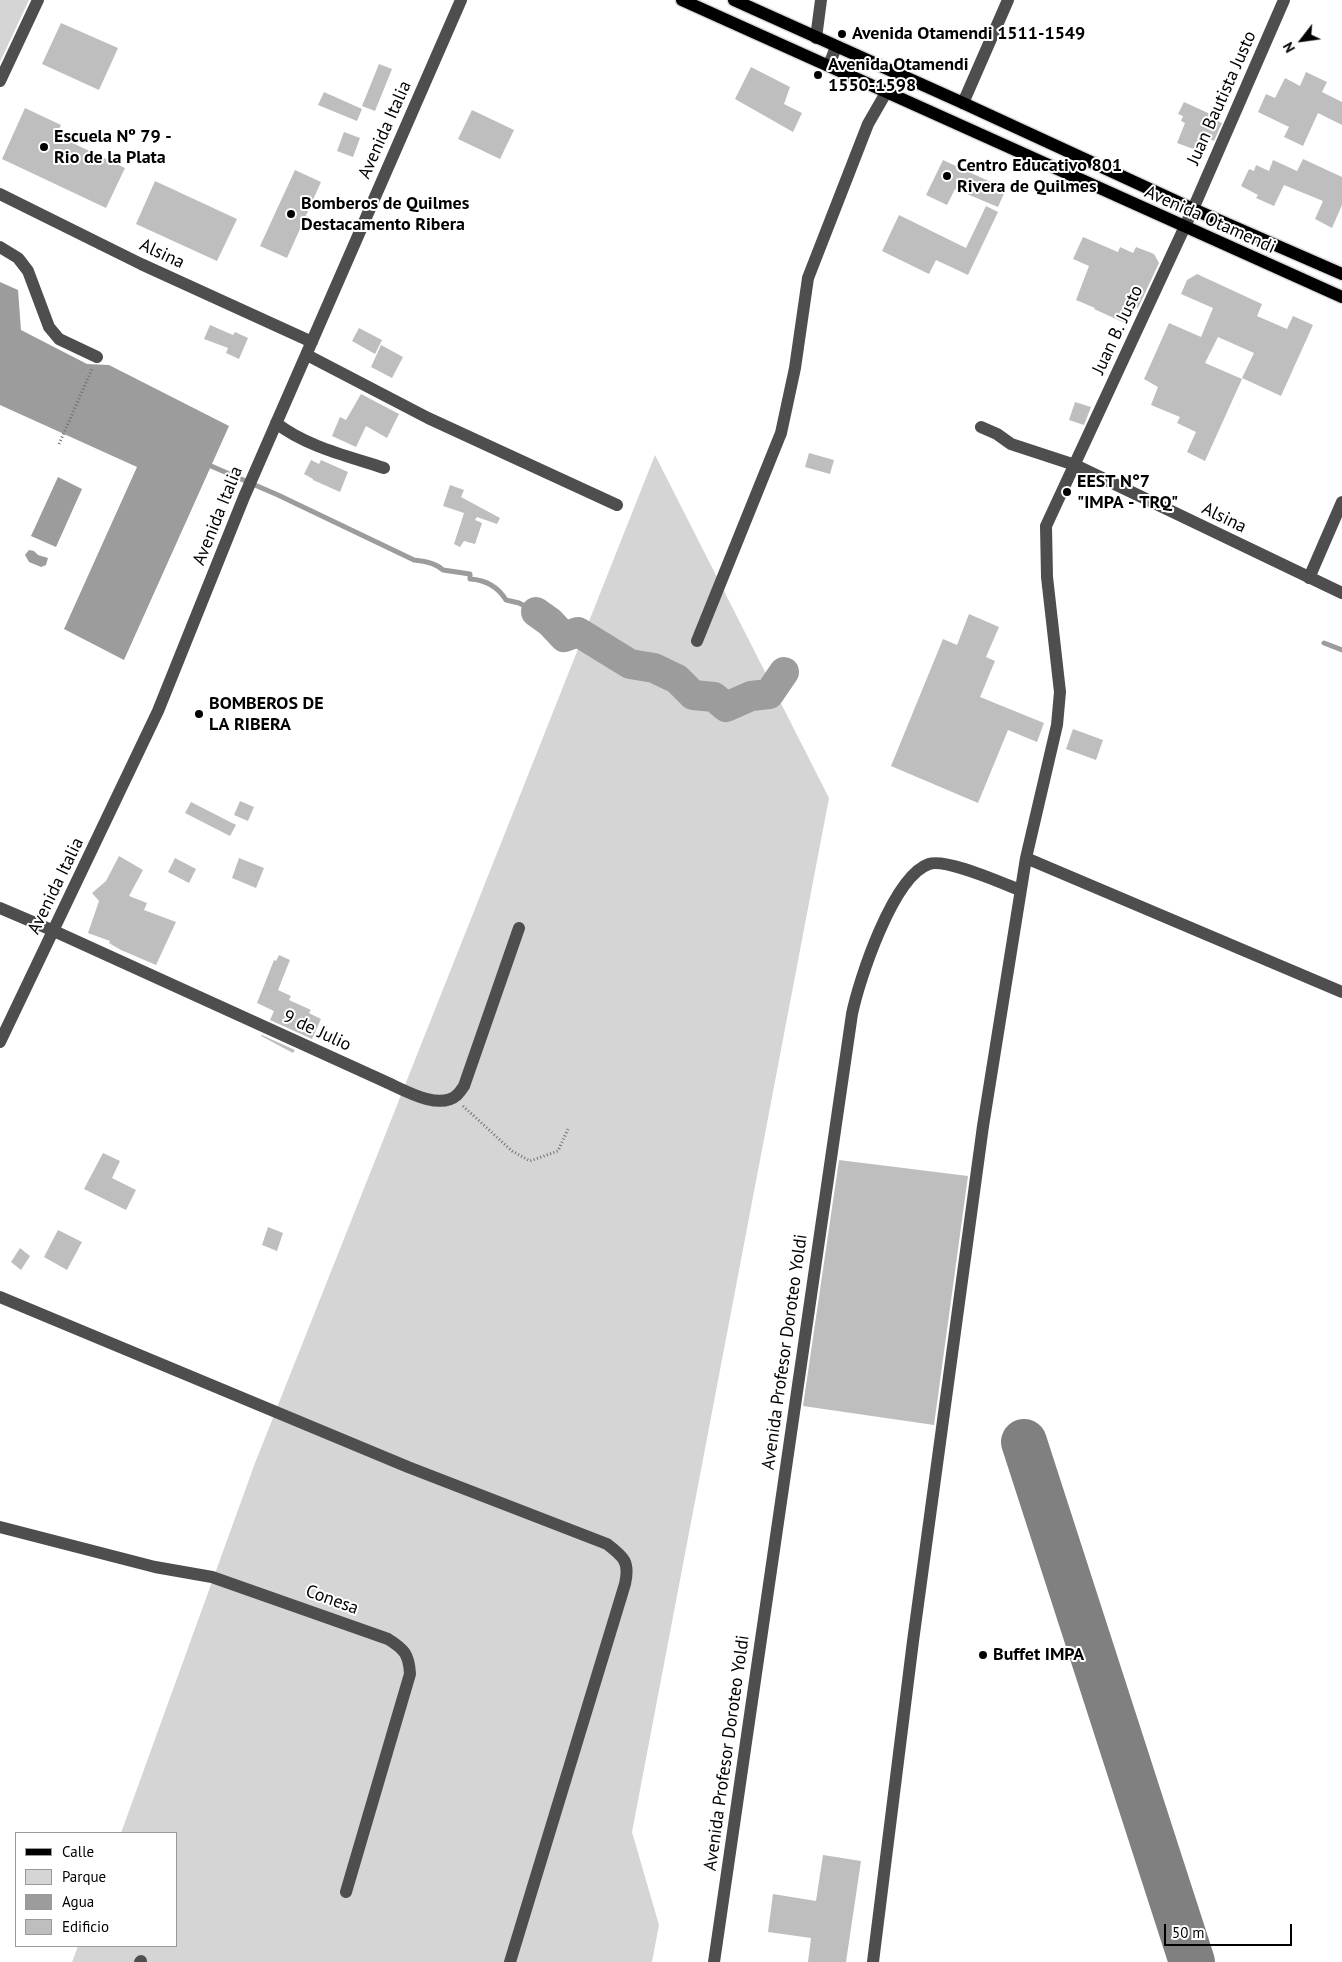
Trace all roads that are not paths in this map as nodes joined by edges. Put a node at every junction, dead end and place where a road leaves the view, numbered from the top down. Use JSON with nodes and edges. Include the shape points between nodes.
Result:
{"nodes":[{"id":1,"x":38,"y":0,"type":"edge"},
{"id":2,"x":461,"y":0,"type":"edge"},
{"id":3,"x":682,"y":0,"type":"edge"},
{"id":4,"x":734,"y":0,"type":"edge"},
{"id":5,"x":821,"y":0,"type":"edge"},
{"id":6,"x":1008,"y":0,"type":"edge"},
{"id":7,"x":1284,"y":0,"type":"edge"},
{"id":8,"x":802,"y":31,"type":"junction"},
{"id":9,"x":816,"y":38,"type":"junction"},
{"id":10,"x":836,"y":47,"type":"junction"},
{"id":11,"x":796,"y":51,"type":"junction"},
{"id":12,"x":829,"y":66,"type":"junction"},
{"id":13,"x":0,"y":81,"type":"edge"},
{"id":14,"x":887,"y":91,"type":"junction"},
{"id":15,"x":963,"y":103,"type":"junction"},
{"id":16,"x":0,"y":194,"type":"edge"},
{"id":17,"x":1193,"y":209,"type":"junction"},
{"id":18,"x":1184,"y":228,"type":"junction"},
{"id":19,"x":0,"y":247,"type":"edge"},
{"id":20,"x":1342,"y":274,"type":"edge"},
{"id":21,"x":1342,"y":297,"type":"edge"},
{"id":22,"x":312,"y":342,"type":"junction"},
{"id":23,"x":307,"y":354,"type":"junction"},
{"id":24,"x":96,"y":360,"type":"road end"},
{"id":25,"x":276,"y":424,"type":"junction"},
{"id":26,"x":981,"y":427,"type":"dead end"},
{"id":27,"x":1075,"y":465,"type":"junction"},
{"id":28,"x":384,"y":468,"type":"dead end"},
{"id":29,"x":1342,"y":502,"type":"edge"},
{"id":30,"x":617,"y":505,"type":"dead end"},
{"id":31,"x":1309,"y":578,"type":"junction"},
{"id":32,"x":1342,"y":593,"type":"edge"},
{"id":33,"x":697,"y":641,"type":"dead end"},
{"id":34,"x":1026,"y":858,"type":"junction"},
{"id":35,"x":1020,"y":890,"type":"junction"},
{"id":36,"x":0,"y":908,"type":"edge"},
{"id":37,"x":519,"y":928,"type":"dead end"},
{"id":38,"x":54,"y":931,"type":"junction"},
{"id":39,"x":1342,"y":992,"type":"edge"},
{"id":40,"x":0,"y":1042,"type":"edge"},
{"id":41,"x":0,"y":1297,"type":"edge"},
{"id":42,"x":0,"y":1527,"type":"edge"},
{"id":43,"x":346,"y":1892,"type":"dead end"},
{"id":44,"x":510,"y":1962,"type":"edge"},
{"id":45,"x":714,"y":1962,"type":"edge"},
{"id":46,"x":872,"y":1962,"type":"edge"}],
"edges":[{"from":1,"to":13,"type":"street"},
{"from":2,"to":22,"type":"street","name":"Avenida Italia"},
{"from":3,"to":11,"type":"main road","name":"Avenida Otamendi"},
{"from":4,"to":8,"type":"main road","name":"Avenida Otamendi"},
{"from":5,"to":9,"type":"street"},
{"from":6,"to":15,"type":"street"},
{"from":7,"to":17,"type":"street","name":"Juan Bautista Justo"},
{"from":8,"to":9,"type":"main road","name":"Avenida Otamendi"},
{"from":8,"to":11,"type":"main road"},
{"from":9,"to":10,"type":"main road","name":"Avenida Otamendi"},
{"from":10,"to":12,"type":"street"},
{"from":10,"to":15,"type":"main road","name":"Avenida Otamendi"},
{"from":11,"to":12,"type":"main road","name":"Avenida Otamendi"},
{"from":12,"to":14,"type":"main road","name":"Avenida Otamendi"},
{"from":14,"to":18,"type":"main road","name":"Avenida Otamendi"},
{"from":14,"to":33,"type":"street","via":[[868,124],[808,278],[796,368],[782,433]]},
{"from":15,"to":17,"type":"main road","name":"Avenida Otamendi"},
{"from":16,"to":22,"type":"street","name":"Alsina","via":[[141,264]]},
{"from":17,"to":18,"type":"street","name":"Juan B. Justo"},
{"from":17,"to":20,"type":"main road","name":"Avenida Otamendi"},
{"from":18,"to":21,"type":"main road","name":"Avenida Otamendi"},
{"from":18,"to":27,"type":"street","name":"Juan B. Justo"},
{"from":19,"to":24,"type":"street","via":[[18,258],[28,272],[49,327],[59,340]]},
{"from":22,"to":23,"type":"street","name":"Avenida Italia"},
{"from":23,"to":25,"type":"street","name":"Avenida Italia"},
{"from":23,"to":30,"type":"street","via":[[428,418]]},
{"from":25,"to":28,"type":"street","via":[[309,443]]},
{"from":25,"to":38,"type":"street","name":"Avenida Italia","via":[[158,711]]},
{"from":26,"to":27,"type":"street","name":"Alsina","via":[[1011,444]]},
{"from":27,"to":31,"type":"street","name":"Alsina"},
{"from":27,"to":34,"type":"street","name":"Juan B. Justo","via":[[1046,526],[1047,577],[1060,692],[1057,725]]},
{"from":29,"to":31,"type":"street"},
{"from":31,"to":32,"type":"street","name":"Alsina"},
{"from":34,"to":35,"type":"street","name":"Juan B. Justo"},
{"from":34,"to":39,"type":"street"},
{"from":35,"to":45,"type":"street","name":"Avenida Profesor Doroteo Yoldi","via":[[945,862],[929,864],[906,884],[888,912],[856,994]]},
{"from":35,"to":46,"type":"street","name":"Juan B. Justo","via":[[982,1135]]},
{"from":36,"to":38,"type":"street","name":"9 de Julio"},
{"from":37,"to":38,"type":"street","name":"9 de Julio","via":[[464,1086],[444,1102],[433,1102],[386,1082]]},
{"from":38,"to":40,"type":"street","name":"Avenida Italia"},
{"from":41,"to":44,"type":"street","via":[[408,1467],[607,1544],[622,1556],[628,1570],[625,1584]]},
{"from":42,"to":43,"type":"street","name":"Conesa","via":[[155,1567],[212,1577],[388,1639],[402,1648],[410,1662],[410,1674]]}]}
